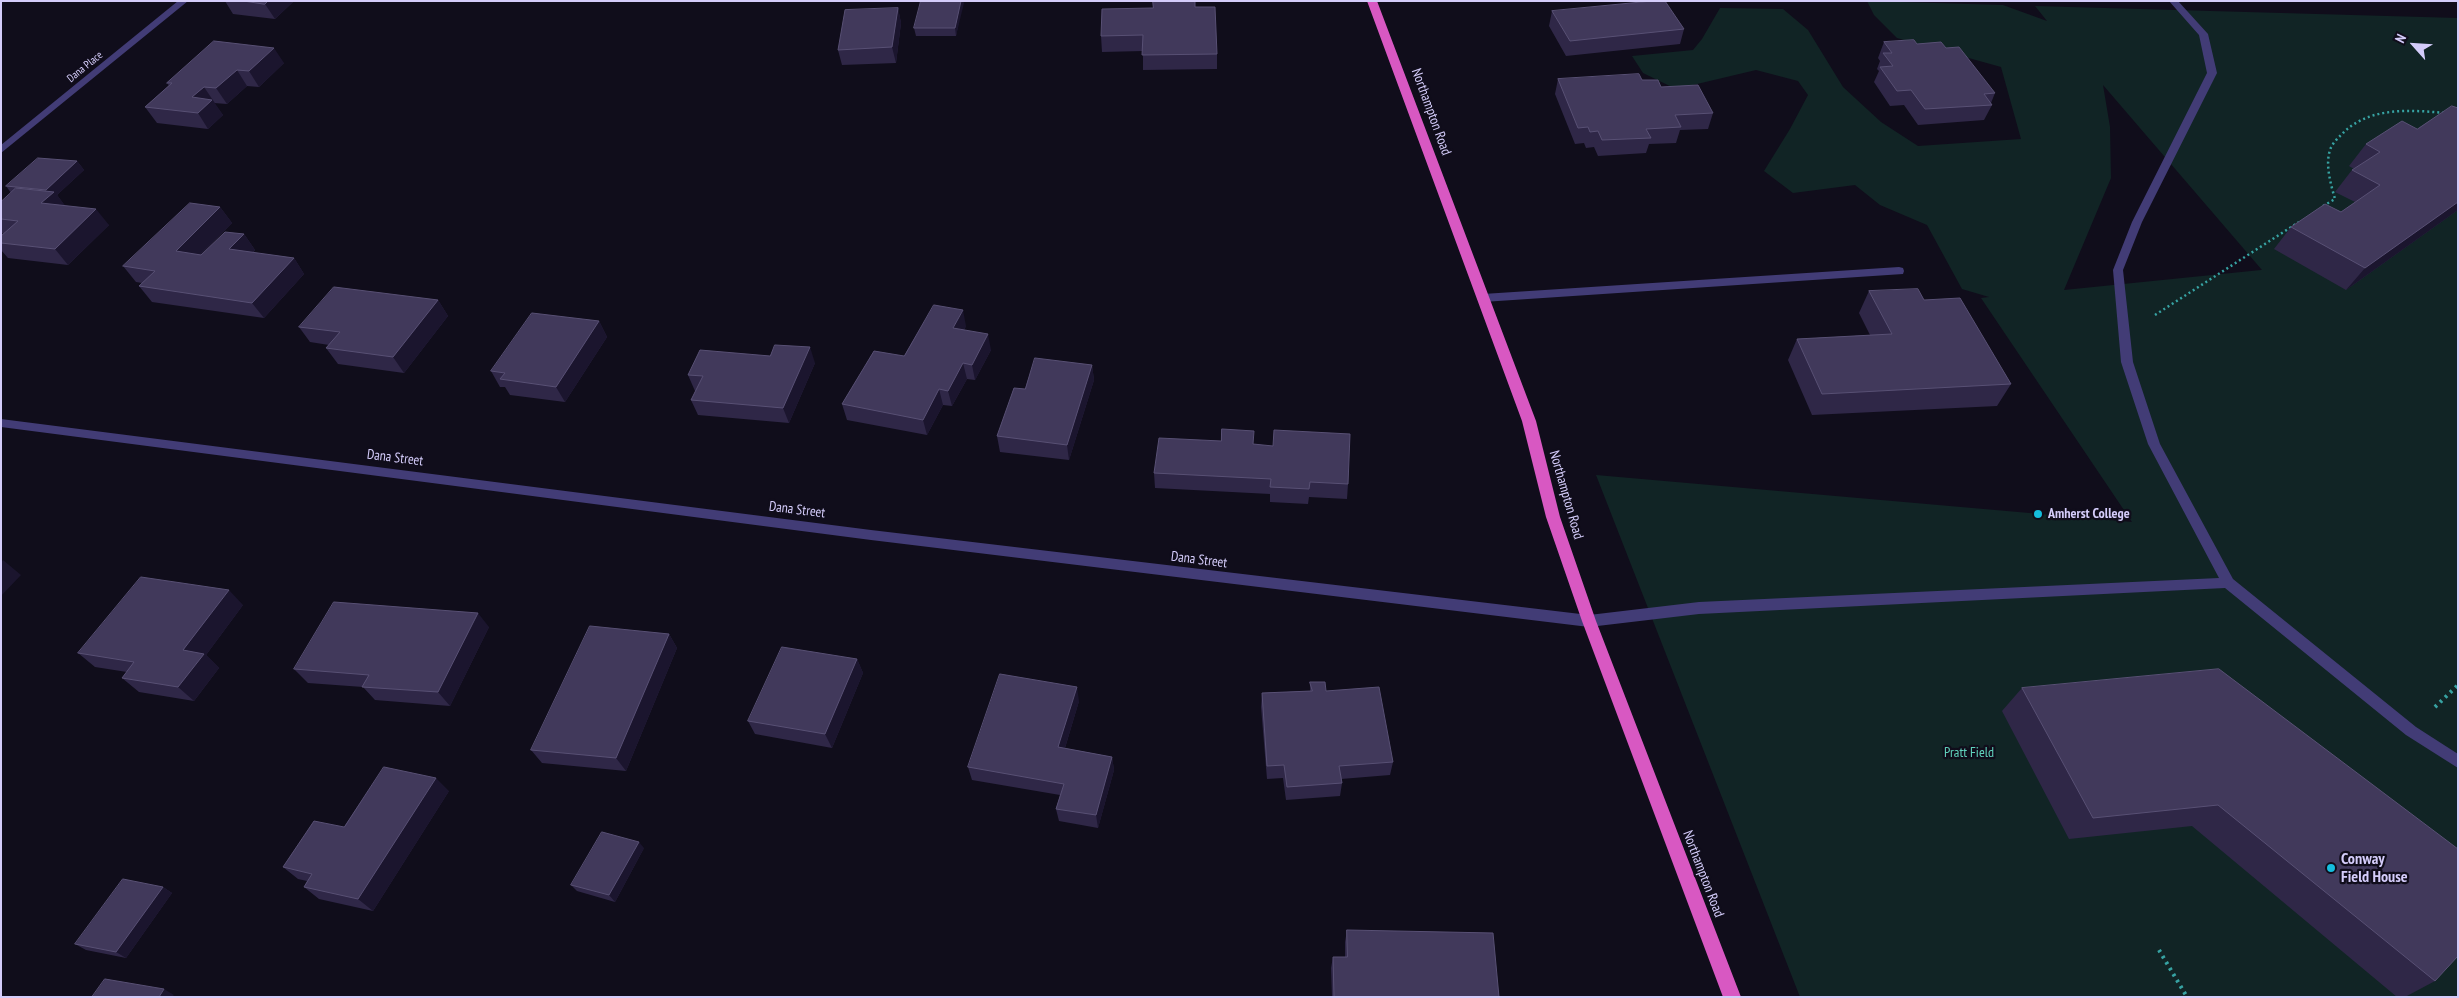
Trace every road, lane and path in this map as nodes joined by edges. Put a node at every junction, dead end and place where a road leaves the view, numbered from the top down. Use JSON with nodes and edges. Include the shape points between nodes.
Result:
{"nodes":[{"id":1,"x":184,"y":1,"type":"edge"},
{"id":2,"x":1372,"y":1,"type":"edge"},
{"id":3,"x":2172,"y":1,"type":"edge"},
{"id":4,"x":2449,"y":113,"type":"edge"},
{"id":5,"x":1,"y":150,"type":"edge"},
{"id":6,"x":2318,"y":209,"type":"edge"},
{"id":7,"x":2302,"y":220,"type":"edge"},
{"id":8,"x":1899,"y":271,"type":"dead end"},
{"id":9,"x":1483,"y":298,"type":"junction"},
{"id":10,"x":2124,"y":324,"type":"junction"},
{"id":11,"x":1,"y":424,"type":"edge"},
{"id":12,"x":2228,"y":583,"type":"junction"},
{"id":13,"x":1589,"y":621,"type":"junction"},
{"id":14,"x":2458,"y":762,"type":"edge"},
{"id":15,"x":2159,"y":950,"type":"dead end"},
{"id":16,"x":1732,"y":997,"type":"edge"},
{"id":17,"x":2187,"y":997,"type":"edge"}],
"edges":[{"from":1,"to":5,"type":"street","name":"Dana Place"},
{"from":2,"to":9,"type":"highway","name":"Northampton Road"},
{"from":3,"to":10,"type":"street","via":[[2203,34],[2212,73],[2137,222],[2118,270]]},
{"from":4,"to":6,"type":"path","via":[[2396,111],[2367,116],[2342,132],[2329,150],[2329,174],[2335,198]]},
{"from":7,"to":10,"type":"path","via":[[2154,316]]},
{"from":8,"to":9,"type":"street"},
{"from":9,"to":13,"type":"highway","name":"Northampton Road","via":[[1530,422],[1553,517]]},
{"from":10,"to":12,"type":"street","via":[[2127,362],[2154,444]]},
{"from":11,"to":13,"type":"street","name":"Dana Street","via":[[871,535]]},
{"from":12,"to":13,"type":"street","name":"Dana Street","via":[[1699,608]]},
{"from":12,"to":14,"type":"street","via":[[2411,731]]},
{"from":13,"to":16,"type":"highway","name":"Northampton Road"},
{"from":15,"to":17,"type":"path"}]}
